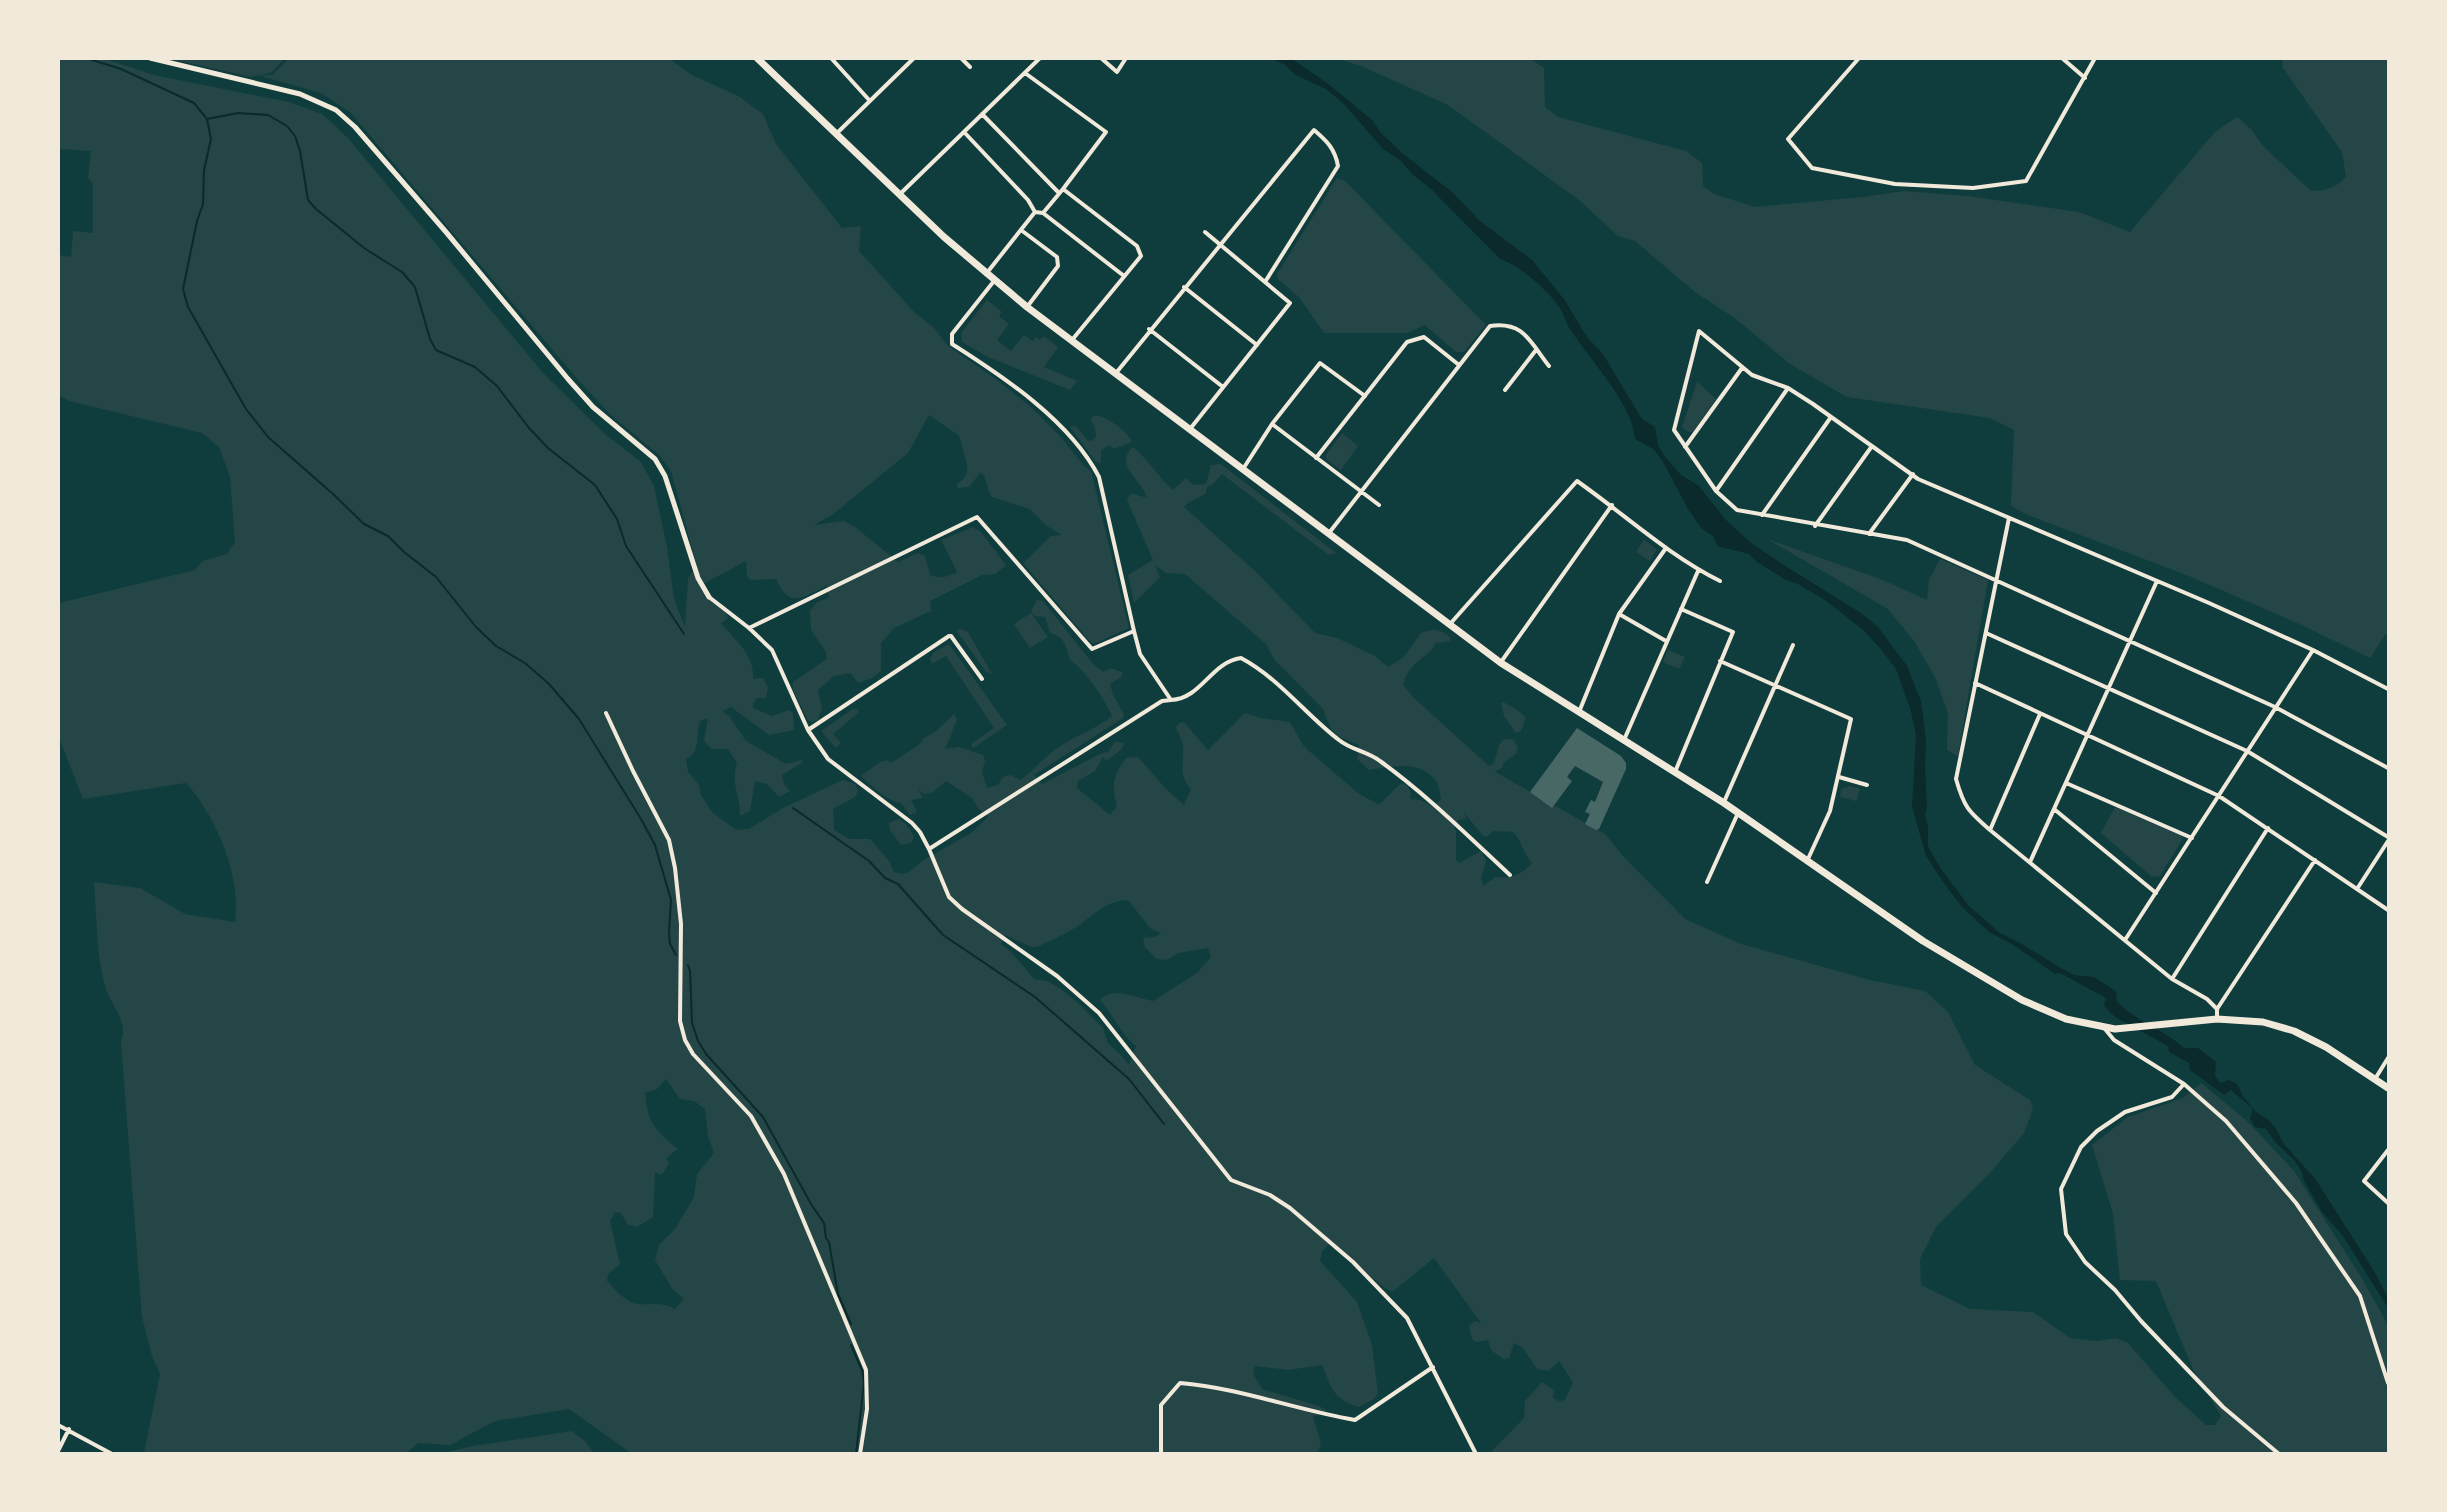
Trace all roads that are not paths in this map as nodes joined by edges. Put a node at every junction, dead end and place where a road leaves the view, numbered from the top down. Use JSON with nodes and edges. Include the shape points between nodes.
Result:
{"nodes":[{"id":1,"x":150,"y":58,"type":"edge"},
{"id":2,"x":757,"y":58,"type":"edge"},
{"id":3,"x":831,"y":58,"type":"edge"},
{"id":4,"x":914,"y":58,"type":"edge"},
{"id":5,"x":962,"y":58,"type":"edge"},
{"id":6,"x":1040,"y":58,"type":"edge"},
{"id":7,"x":1101,"y":58,"type":"edge"},
{"id":8,"x":1126,"y":58,"type":"edge"},
{"id":9,"x":1859,"y":58,"type":"edge"},
{"id":10,"x":2062,"y":58,"type":"edge"},
{"id":11,"x":2095,"y":58,"type":"edge"},
{"id":12,"x":767,"y":62,"type":"edge"},
{"id":13,"x":970,"y":67,"type":"dead end"},
{"id":14,"x":1025,"y":73,"type":"junction"},
{"id":15,"x":2085,"y":78,"type":"junction"},
{"id":16,"x":870,"y":101,"type":"junction"},
{"id":17,"x":982,"y":114,"type":"junction"},
{"id":18,"x":964,"y":132,"type":"junction"},
{"id":19,"x":835,"y":135,"type":"junction"},
{"id":20,"x":1063,"y":189,"type":"junction"},
{"id":21,"x":1059,"y":193,"type":"junction"},
{"id":22,"x":899,"y":195,"type":"junction"},
{"id":23,"x":1035,"y":212,"type":"junction"},
{"id":24,"x":1043,"y":213,"type":"junction"},
{"id":25,"x":1021,"y":230,"type":"junction"},
{"id":26,"x":1205,"y":232,"type":"dead end"},
{"id":27,"x":1220,"y":244,"type":"junction"},
{"id":28,"x":986,"y":274,"type":"junction"},
{"id":29,"x":1124,"y":276,"type":"junction"},
{"id":30,"x":994,"y":281,"type":"junction"},
{"id":31,"x":1265,"y":282,"type":"junction"},
{"id":32,"x":1184,"y":287,"type":"junction"},
{"id":33,"x":1027,"y":307,"type":"junction"},
{"id":34,"x":1149,"y":329,"type":"junction"},
{"id":35,"x":1072,"y":340,"type":"junction"},
{"id":36,"x":1257,"y":345,"type":"junction"},
{"id":37,"x":1536,"y":350,"type":"junction"},
{"id":38,"x":1459,"y":365,"type":"junction"},
{"id":39,"x":1549,"y":366,"type":"dead end"},
{"id":40,"x":1742,"y":368,"type":"junction"},
{"id":41,"x":1115,"y":373,"type":"junction"},
{"id":42,"x":1222,"y":387,"type":"junction"},
{"id":43,"x":1788,"y":388,"type":"junction"},
{"id":44,"x":1504,"y":390,"type":"dead end"},
{"id":45,"x":1365,"y":396,"type":"junction"},
{"id":46,"x":1831,"y":417,"type":"junction"},
{"id":47,"x":1272,"y":424,"type":"junction"},
{"id":48,"x":1190,"y":429,"type":"junction"},
{"id":49,"x":1872,"y":446,"type":"junction"},
{"id":50,"x":1685,"y":447,"type":"junction"},
{"id":51,"x":1316,"y":458,"type":"junction"},
{"id":52,"x":1242,"y":469,"type":"junction"},
{"id":53,"x":1913,"y":474,"type":"junction"},
{"id":54,"x":1716,"y":491,"type":"junction"},
{"id":55,"x":1362,"y":492,"type":"junction"},
{"id":56,"x":1379,"y":505,"type":"dead end"},
{"id":57,"x":1612,"y":505,"type":"junction"},
{"id":58,"x":1762,"y":515,"type":"junction"},
{"id":59,"x":2009,"y":518,"type":"junction"},
{"id":60,"x":1815,"y":526,"type":"junction"},
{"id":61,"x":1328,"y":533,"type":"junction"},
{"id":62,"x":1869,"y":534,"type":"junction"},
{"id":63,"x":1666,"y":548,"type":"junction"},
{"id":64,"x":1698,"y":571,"type":"junction"},
{"id":65,"x":1997,"y":579,"type":"junction"},
{"id":66,"x":1720,"y":581,"type":"dead end"},
{"id":67,"x":2157,"y":581,"type":"junction"},
{"id":68,"x":710,"y":597,"type":"joint"},
{"id":69,"x":1681,"y":609,"type":"junction"},
{"id":70,"x":1619,"y":614,"type":"junction"},
{"id":71,"x":1450,"y":624,"type":"junction"},
{"id":72,"x":749,"y":628,"type":"junction"},
{"id":73,"x":1134,"y":631,"type":"junction"},
{"id":74,"x":1986,"y":633,"type":"junction"},
{"id":75,"x":1666,"y":641,"type":"junction"},
{"id":76,"x":2130,"y":642,"type":"junction"},
{"id":77,"x":1792,"y":645,"type":"dead end"},
{"id":78,"x":2313,"y":650,"type":"junction"},
{"id":79,"x":1720,"y":662,"type":"junction"},
{"id":80,"x":1501,"y":663,"type":"junction"},
{"id":81,"x":982,"y":679,"type":"dead end"},
{"id":82,"x":1975,"y":683,"type":"junction"},
{"id":83,"x":1775,"y":685,"type":"junction"},
{"id":84,"x":2108,"y":689,"type":"junction"},
{"id":85,"x":2388,"y":689,"type":"edge"},
{"id":86,"x":1171,"y":700,"type":"junction"},
{"id":87,"x":2275,"y":707,"type":"junction"},
{"id":88,"x":1578,"y":712,"type":"junction"},
{"id":89,"x":606,"y":713,"type":"dead end"},
{"id":90,"x":2040,"y":714,"type":"junction"},
{"id":91,"x":808,"y":730,"type":"junction"},
{"id":92,"x":2087,"y":736,"type":"junction"},
{"id":93,"x":1624,"y":741,"type":"junction"},
{"id":94,"x":2247,"y":751,"type":"junction"},
{"id":95,"x":2388,"y":768,"type":"edge"},
{"id":96,"x":1674,"y":772,"type":"junction"},
{"id":97,"x":1839,"y":777,"type":"junction"},
{"id":98,"x":2066,"y":783,"type":"junction"},
{"id":99,"x":1867,"y":785,"type":"dead end"},
{"id":100,"x":2219,"y":796,"type":"junction"},
{"id":101,"x":1724,"y":803,"type":"junction"},
{"id":102,"x":2054,"y":809,"type":"junction"},
{"id":103,"x":1738,"y":813,"type":"junction"},
{"id":104,"x":2268,"y":828,"type":"junction"},
{"id":105,"x":1990,"y":830,"type":"junction"},
{"id":106,"x":2388,"y":837,"type":"edge"},
{"id":107,"x":2192,"y":838,"type":"junction"},
{"id":108,"x":2388,"y":841,"type":"edge"},
{"id":109,"x":929,"y":849,"type":"junction"},
{"id":110,"x":1808,"y":859,"type":"junction"},
{"id":111,"x":2315,"y":860,"type":"junction"},
{"id":112,"x":2030,"y":862,"type":"junction"},
{"id":113,"x":1510,"y":875,"type":"dead end"},
{"id":114,"x":1707,"y":882,"type":"dead end"},
{"id":115,"x":2356,"y":889,"type":"junction"},
{"id":116,"x":2156,"y":893,"type":"junction"},
{"id":117,"x":2388,"y":910,"type":"edge"},
{"id":118,"x":2125,"y":940,"type":"junction"},
{"id":119,"x":2172,"y":979,"type":"junction"},
{"id":120,"x":2217,"y":1009,"type":"junction"},
{"id":121,"x":2217,"y":1019,"type":"junction"},
{"id":122,"x":2104,"y":1028,"type":"junction"},
{"id":123,"x":2388,"y":1058,"type":"edge"},
{"id":124,"x":2375,"y":1079,"type":"junction"},
{"id":125,"x":2184,"y":1084,"type":"junction"},
{"id":126,"x":2388,"y":1088,"type":"edge"},
{"id":127,"x":2388,"y":1151,"type":"edge"},
{"id":128,"x":2388,"y":1203,"type":"edge"},
{"id":129,"x":1433,"y":1367,"type":"junction"},
{"id":130,"x":2388,"y":1383,"type":"edge"},
{"id":131,"x":58,"y":1425,"type":"edge"},
{"id":132,"x":69,"y":1429,"type":"junction"},
{"id":133,"x":58,"y":1451,"type":"edge"},
{"id":134,"x":112,"y":1454,"type":"edge"},
{"id":135,"x":860,"y":1454,"type":"edge"},
{"id":136,"x":1161,"y":1454,"type":"edge"},
{"id":137,"x":1476,"y":1454,"type":"edge"},
{"id":138,"x":2279,"y":1454,"type":"edge"}],
"edges":[{"from":1,"to":68,"type":"street","via":[[300,94],[336,110],[355,127],[567,379],[593,407],[655,459],[665,476],[698,578]]},
{"from":2,"to":12,"type":"highway"},
{"from":3,"to":16,"type":"street"},
{"from":4,"to":16,"type":"street"},
{"from":5,"to":13,"type":"street"},
{"from":6,"to":14,"type":"street"},
{"from":7,"to":8,"type":"street","via":[[1116,72]]},
{"from":9,"to":15,"type":"street","via":[[1788,139],[1812,168],[1928,187],[1974,188],[2026,181]]},
{"from":10,"to":15,"type":"street"},
{"from":11,"to":15,"type":"street"},
{"from":12,"to":19,"type":"highway"},
{"from":14,"to":17,"type":"street"},
{"from":14,"to":20,"type":"street","via":[[1106,132]]},
{"from":16,"to":19,"type":"street"},
{"from":17,"to":18,"type":"street"},
{"from":17,"to":21,"type":"street"},
{"from":18,"to":22,"type":"street"},
{"from":18,"to":23,"type":"street"},
{"from":19,"to":22,"type":"highway"},
{"from":20,"to":21,"type":"street"},
{"from":20,"to":29,"type":"street","via":[[1137,246],[1141,256]]},
{"from":21,"to":24,"type":"street"},
{"from":22,"to":28,"type":"highway"},
{"from":23,"to":24,"type":"street"},
{"from":23,"to":25,"type":"street"},
{"from":24,"to":29,"type":"street"},
{"from":25,"to":28,"type":"street"},
{"from":25,"to":33,"type":"street","via":[[1057,257],[1058,266]]},
{"from":26,"to":27,"type":"street"},
{"from":27,"to":31,"type":"street"},
{"from":27,"to":31,"type":"street","via":[[1314,130],[1328,141],[1338,166]]},
{"from":27,"to":32,"type":"street"},
{"from":28,"to":30,"type":"highway"},
{"from":29,"to":35,"type":"street"},
{"from":30,"to":33,"type":"highway"},
{"from":30,"to":73,"type":"street","via":[[952,334],[952,344],[1019,391],[1089,458],[1099,477]]},
{"from":31,"to":36,"type":"street","via":[[1290,303]]},
{"from":32,"to":34,"type":"street"},
{"from":32,"to":36,"type":"street"},
{"from":33,"to":35,"type":"highway"},
{"from":34,"to":41,"type":"street"},
{"from":34,"to":42,"type":"street"},
{"from":35,"to":41,"type":"highway"},
{"from":36,"to":42,"type":"street"},
{"from":37,"to":38,"type":"street","via":[[1516,327],[1490,326]]},
{"from":37,"to":39,"type":"street"},
{"from":37,"to":44,"type":"street"},
{"from":38,"to":45,"type":"street","via":[[1424,337],[1407,342]]},
{"from":38,"to":55,"type":"street"},
{"from":40,"to":43,"type":"street"},
{"from":40,"to":50,"type":"street"},
{"from":40,"to":50,"type":"street","via":[[1699,331],[1674,430]]},
{"from":41,"to":48,"type":"highway"},
{"from":42,"to":48,"type":"street"},
{"from":43,"to":46,"type":"street"},
{"from":43,"to":54,"type":"street"},
{"from":45,"to":47,"type":"street","via":[[1320,363]]},
{"from":45,"to":51,"type":"street"},
{"from":46,"to":49,"type":"street"},
{"from":46,"to":58,"type":"street"},
{"from":47,"to":51,"type":"street"},
{"from":47,"to":52,"type":"street"},
{"from":48,"to":52,"type":"highway"},
{"from":49,"to":53,"type":"street"},
{"from":49,"to":60,"type":"street"},
{"from":50,"to":54,"type":"street"},
{"from":51,"to":55,"type":"street"},
{"from":52,"to":61,"type":"highway"},
{"from":53,"to":59,"type":"street"},
{"from":53,"to":62,"type":"street"},
{"from":54,"to":58,"type":"street","via":[[1737,510]]},
{"from":55,"to":56,"type":"street"},
{"from":55,"to":61,"type":"street"},
{"from":57,"to":63,"type":"street"},
{"from":57,"to":71,"type":"street","via":[[1577,480]]},
{"from":57,"to":80,"type":"street"},
{"from":58,"to":60,"type":"street"},
{"from":59,"to":65,"type":"street"},
{"from":59,"to":67,"type":"street"},
{"from":60,"to":62,"type":"street"},
{"from":61,"to":71,"type":"highway"},
{"from":62,"to":65,"type":"street","via":[[1907,540]]},
{"from":63,"to":64,"type":"street"},
{"from":63,"to":70,"type":"street"},
{"from":64,"to":66,"type":"street"},
{"from":64,"to":69,"type":"street"},
{"from":65,"to":74,"type":"street"},
{"from":65,"to":76,"type":"street"},
{"from":67,"to":76,"type":"street"},
{"from":67,"to":78,"type":"street"},
{"from":68,"to":72,"type":"street"},
{"from":69,"to":75,"type":"street"},
{"from":69,"to":79,"type":"street","via":[[1733,632]]},
{"from":70,"to":75,"type":"street"},
{"from":70,"to":88,"type":"street"},
{"from":71,"to":80,"type":"highway"},
{"from":72,"to":73,"type":"street","via":[[977,517],[1092,649]]},
{"from":72,"to":91,"type":"street","via":[[778,661]]},
{"from":73,"to":86,"type":"street","via":[[1140,654]]},
{"from":74,"to":82,"type":"street"},
{"from":74,"to":84,"type":"street"},
{"from":75,"to":93,"type":"street"},
{"from":76,"to":84,"type":"street"},
{"from":76,"to":87,"type":"street"},
{"from":77,"to":83,"type":"street"},
{"from":78,"to":85,"type":"street"},
{"from":78,"to":87,"type":"street"},
{"from":79,"to":83,"type":"street"},
{"from":79,"to":96,"type":"street"},
{"from":80,"to":88,"type":"highway"},
{"from":81,"to":91,"type":"street","via":[[949,636]]},
{"from":82,"to":90,"type":"street"},
{"from":82,"to":105,"type":"street","via":[[1956,779],[1969,812]]},
{"from":83,"to":97,"type":"street","via":[[1851,719]]},
{"from":83,"to":101,"type":"street"},
{"from":84,"to":92,"type":"street"},
{"from":84,"to":94,"type":"street"},
{"from":86,"to":109,"type":"street","via":[[1162,701]]},
{"from":86,"to":113,"type":"street","via":[[1187,697],[1220,666],[1241,658],[1295,698],[1346,745],[1372,756],[1405,780]]},
{"from":87,"to":94,"type":"street"},
{"from":87,"to":95,"type":"street"},
{"from":88,"to":93,"type":"highway"},
{"from":89,"to":135,"type":"street","via":[[669,840],[681,924],[680,1021],[685,1040],[693,1054],[751,1116],[784,1174],[866,1370],[867,1409]]},
{"from":90,"to":92,"type":"street"},
{"from":90,"to":105,"type":"street"},
{"from":91,"to":109,"type":"street","via":[[828,759],[912,823]]},
{"from":92,"to":98,"type":"street"},
{"from":92,"to":100,"type":"street"},
{"from":93,"to":96,"type":"highway"},
{"from":94,"to":100,"type":"street"},
{"from":94,"to":106,"type":"street"},
{"from":96,"to":101,"type":"highway"},
{"from":97,"to":99,"type":"street"},
{"from":97,"to":110,"type":"street","via":[[1830,811]]},
{"from":98,"to":102,"type":"street"},
{"from":98,"to":107,"type":"street"},
{"from":100,"to":104,"type":"street"},
{"from":100,"to":107,"type":"street"},
{"from":101,"to":103,"type":"highway"},
{"from":102,"to":112,"type":"street"},
{"from":102,"to":116,"type":"street"},
{"from":103,"to":110,"type":"highway"},
{"from":103,"to":114,"type":"street"},
{"from":104,"to":111,"type":"street"},
{"from":104,"to":119,"type":"street"},
{"from":105,"to":112,"type":"street"},
{"from":107,"to":116,"type":"street"},
{"from":108,"to":115,"type":"street"},
{"from":109,"to":129,"type":"street","via":[[949,897],[1057,976],[1099,1013],[1231,1180],[1290,1208],[1353,1262],[1407,1318]]},
{"from":110,"to":122,"type":"highway","via":[[1906,929],[2022,1000],[2066,1019]]},
{"from":111,"to":115,"type":"street"},
{"from":111,"to":120,"type":"street"},
{"from":112,"to":118,"type":"street"},
{"from":115,"to":117,"type":"street"},
{"from":116,"to":118,"type":"street"},
{"from":118,"to":119,"type":"street"},
{"from":119,"to":120,"type":"street"},
{"from":120,"to":121,"type":"street"},
{"from":121,"to":122,"type":"highway"},
{"from":121,"to":124,"type":"highway","via":[[2263,1022],[2294,1031]]},
{"from":122,"to":125,"type":"street","via":[[2114,1040]]},
{"from":123,"to":124,"type":"street"},
{"from":124,"to":126,"type":"highway"},
{"from":125,"to":130,"type":"street","via":[[2226,1121],[2296,1203],[2336,1259],[2360,1296]]},
{"from":125,"to":138,"type":"street","via":[[2172,1097],[2125,1112],[2081,1147],[2061,1189],[2066,1234],[2085,1262],[2223,1407]]},
{"from":127,"to":128,"type":"street","via":[[2364,1181]]},
{"from":129,"to":136,"type":"street","via":[[1355,1420],[1212,1386],[1180,1383],[1161,1404]]},
{"from":129,"to":137,"type":"street"},
{"from":131,"to":132,"type":"street"},
{"from":132,"to":133,"type":"street"},
{"from":132,"to":134,"type":"street"}]}
